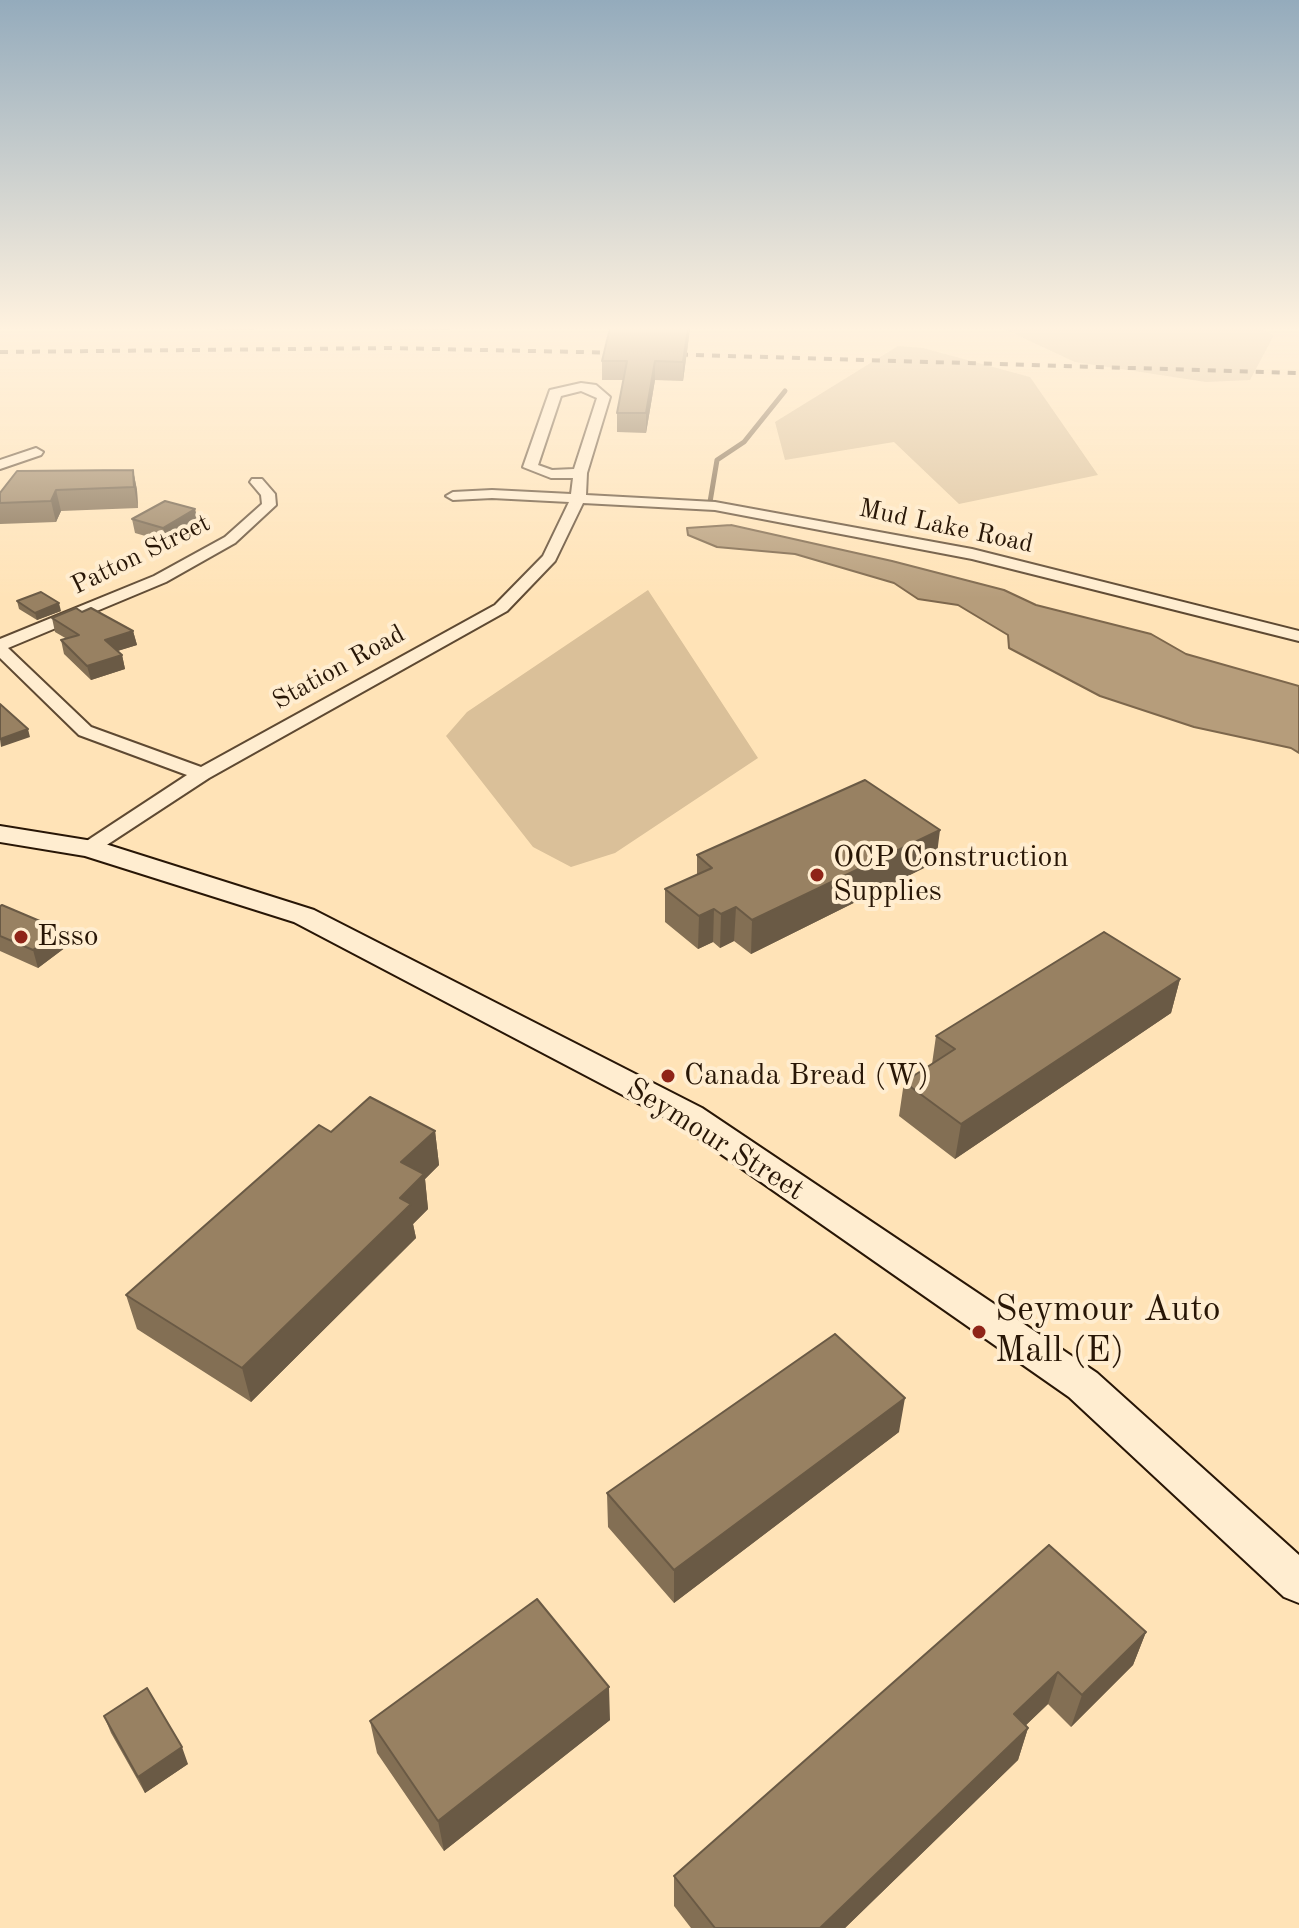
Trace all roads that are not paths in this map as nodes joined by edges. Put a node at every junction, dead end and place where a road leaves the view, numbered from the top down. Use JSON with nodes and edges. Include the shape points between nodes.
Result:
{"nodes":[{"id":1,"x":547,"y":418,"type":"edge"},
{"id":2,"x":597,"y":418,"type":"edge"},
{"id":3,"x":36,"y":452,"type":"dead end"},
{"id":4,"x":0,"y":465,"type":"edge"},
{"id":5,"x":580,"y":473,"type":"junction"},
{"id":6,"x":257,"y":482,"type":"dead end"},
{"id":7,"x":453,"y":496,"type":"dead end"},
{"id":8,"x":578,"y":498,"type":"junction"},
{"id":9,"x":1299,"y":636,"type":"edge"},
{"id":10,"x":0,"y":647,"type":"edge"},
{"id":11,"x":202,"y":774,"type":"junction"},
{"id":12,"x":0,"y":834,"type":"edge"},
{"id":13,"x":89,"y":848,"type":"junction"},
{"id":14,"x":1299,"y":1583,"type":"edge"}],
"edges":[{"from":1,"to":5,"type":"street","via":[[530,467],[551,474]]},
{"from":2,"to":5,"type":"street"},
{"from":3,"to":4,"type":"street"},
{"from":5,"to":8,"type":"street"},
{"from":6,"to":10,"type":"street","name":"Patton Street","via":[[268,494],[269,505],[230,540],[160,579]]},
{"from":7,"to":8,"type":"street"},
{"from":8,"to":9,"type":"street","name":"Mud Lake Road","via":[[715,506],[972,554]]},
{"from":8,"to":11,"type":"street","name":"Station Road","via":[[550,558],[501,608]]},
{"from":10,"to":11,"type":"street","via":[[85,731]]},
{"from":11,"to":13,"type":"street","name":"Station Road"},
{"from":12,"to":13,"type":"street","name":"Seymour Street"},
{"from":13,"to":14,"type":"street","name":"Seymour Street","via":[[304,916],[690,1116],[1083,1385]]}]}
